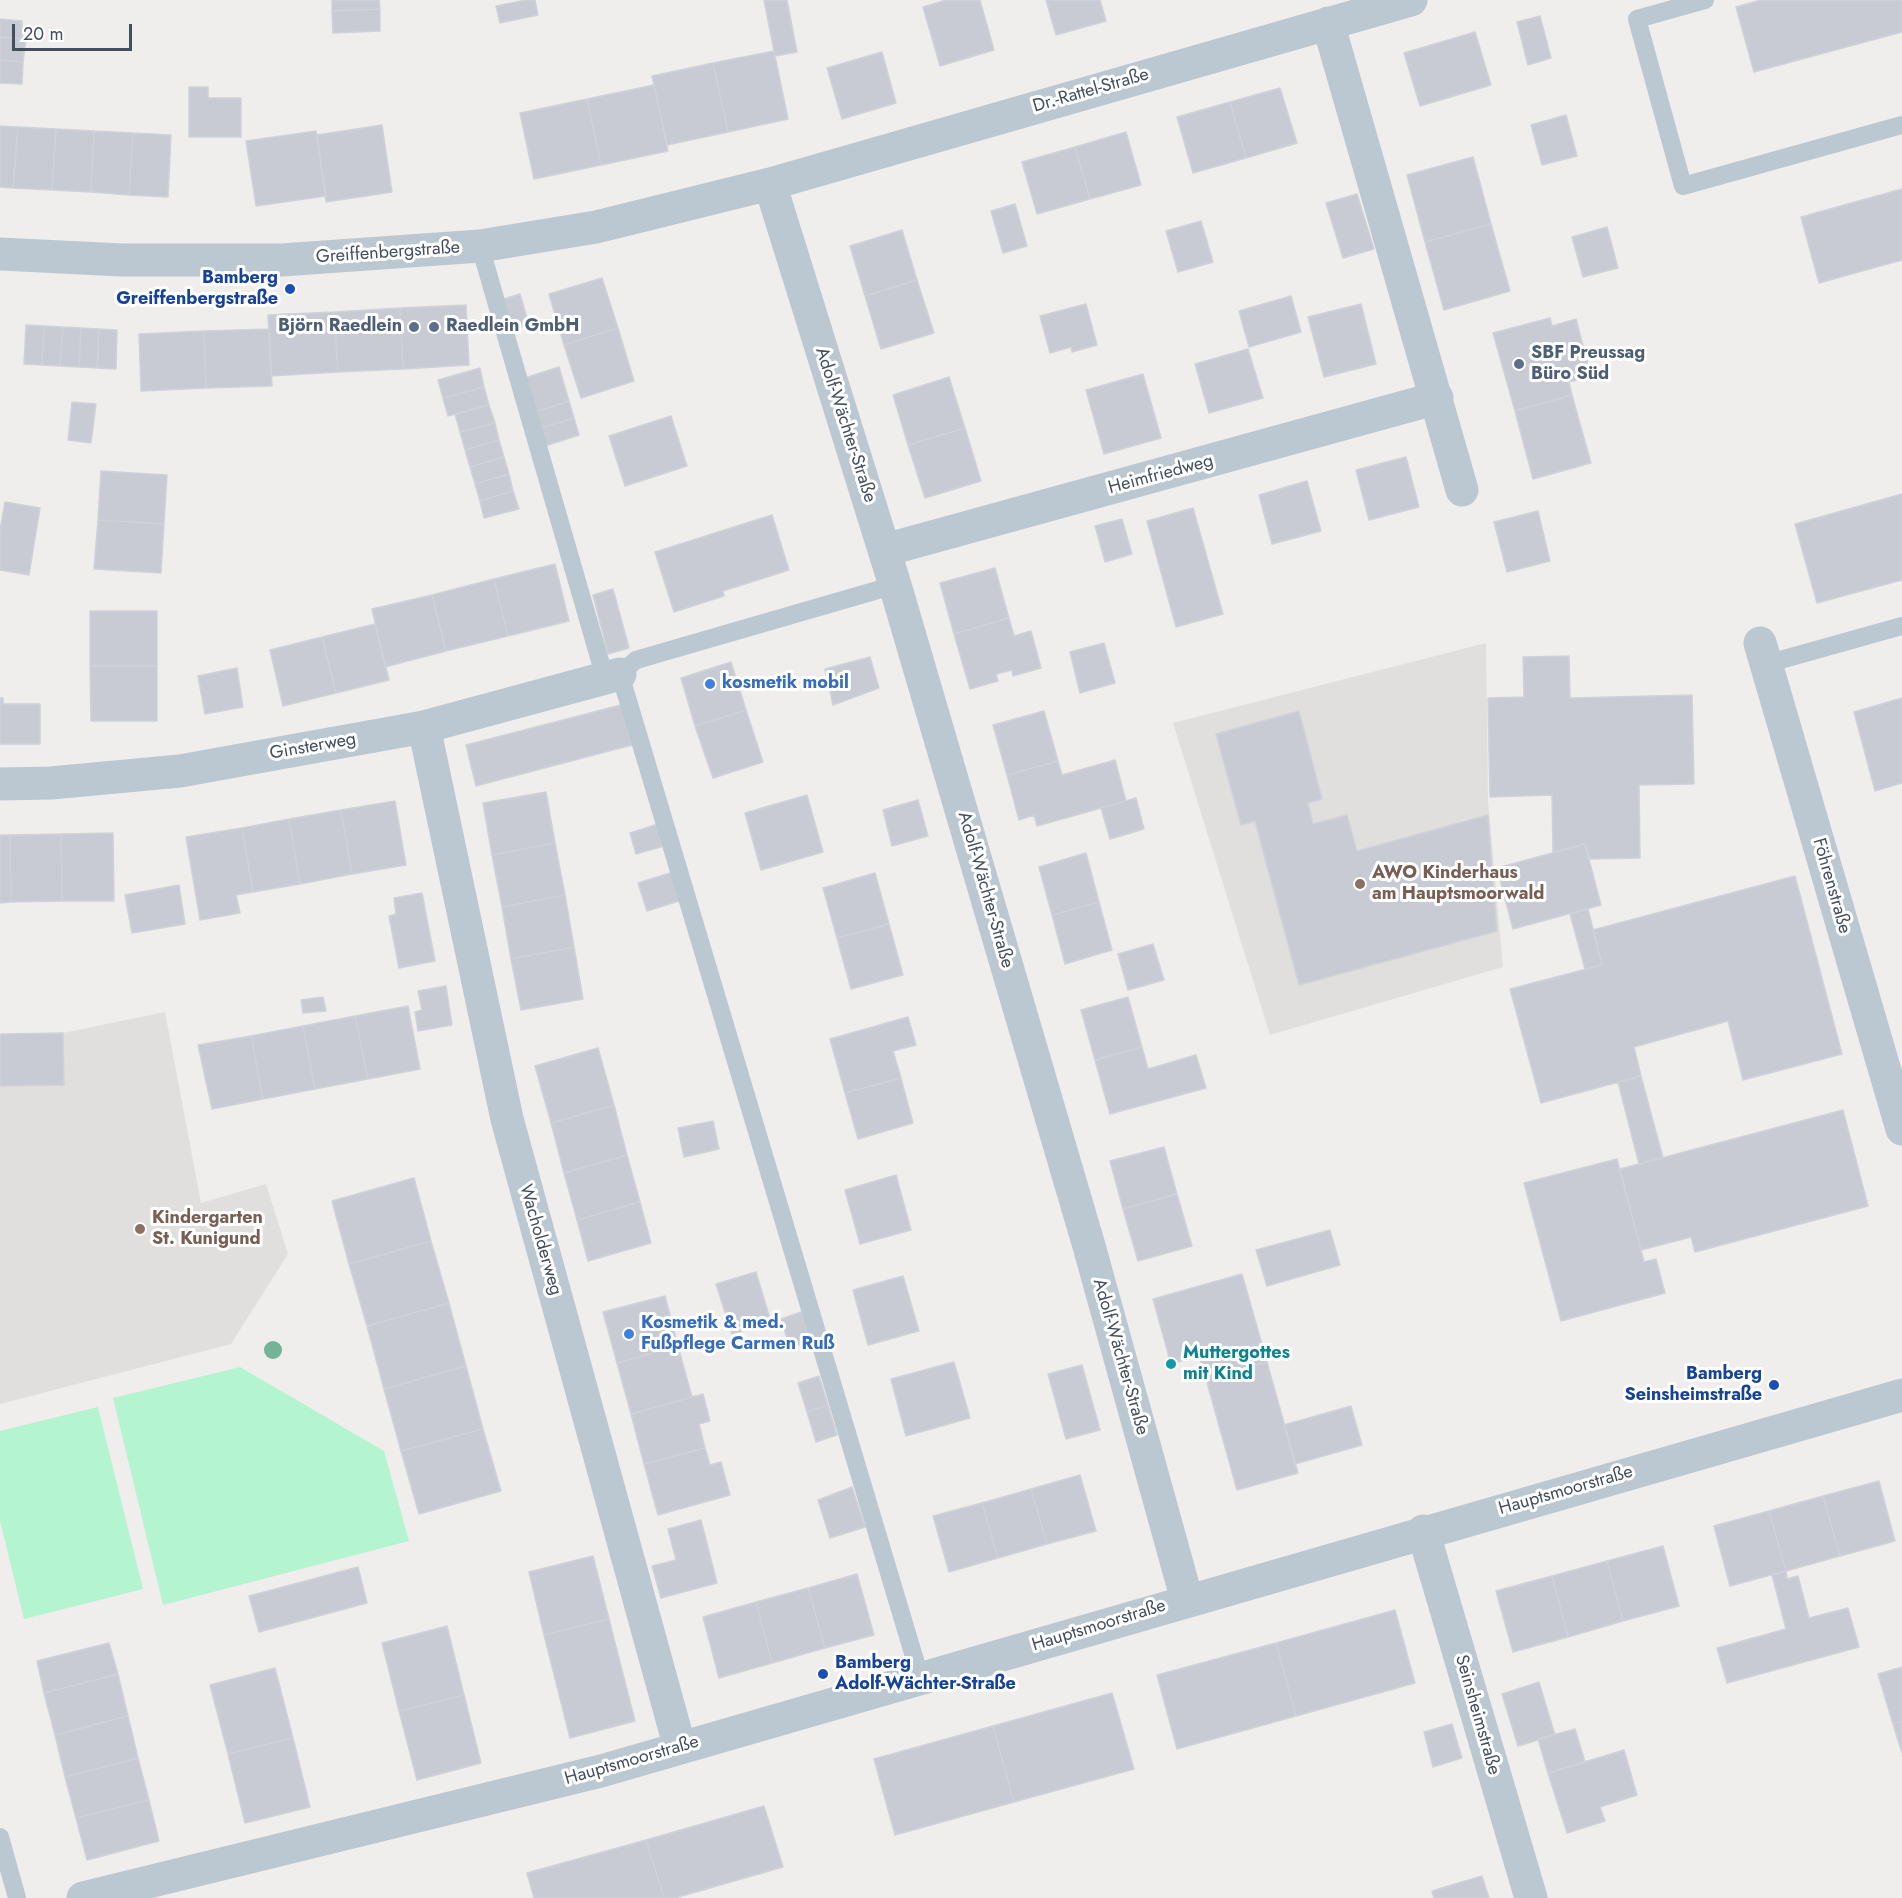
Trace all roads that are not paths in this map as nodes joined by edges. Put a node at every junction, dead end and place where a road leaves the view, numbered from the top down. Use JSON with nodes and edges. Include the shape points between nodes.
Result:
{"nodes":[{"id":1,"x":1412,"y":0,"type":"edge"},
{"id":2,"x":1705,"y":0,"type":"edge"},
{"id":3,"x":1328,"y":23,"type":"junction"},
{"id":4,"x":1902,"y":125,"type":"edge"},
{"id":5,"x":770,"y":184,"type":"junction"},
{"id":6,"x":480,"y":246,"type":"junction"},
{"id":7,"x":0,"y":254,"type":"edge"},
{"id":8,"x":1437,"y":398,"type":"junction"},
{"id":9,"x":1462,"y":489,"type":"dead end"},
{"id":10,"x":885,"y":550,"type":"junction"},
{"id":11,"x":895,"y":585,"type":"junction"},
{"id":12,"x":1902,"y":626,"type":"edge"},
{"id":13,"x":1763,"y":654,"type":"joint"},
{"id":14,"x":612,"y":676,"type":"junction"},
{"id":15,"x":424,"y":727,"type":"junction"},
{"id":16,"x":0,"y":784,"type":"edge"},
{"id":17,"x":1902,"y":1129,"type":"edge"},
{"id":18,"x":1902,"y":1397,"type":"edge"},
{"id":19,"x":1423,"y":1531,"type":"junction"},
{"id":20,"x":1187,"y":1600,"type":"junction"},
{"id":21,"x":921,"y":1680,"type":"junction"},
{"id":22,"x":680,"y":1748,"type":"junction"},
{"id":23,"x":0,"y":1837,"type":"edge"},
{"id":24,"x":17,"y":1898,"type":"edge"},
{"id":25,"x":83,"y":1898,"type":"edge"},
{"id":26,"x":1531,"y":1898,"type":"edge"}],
"edges":[{"from":1,"to":3,"type":"street","name":"Dr.-Rattel-Straße"},
{"from":2,"to":4,"type":"lane","via":[[1637,19],[1683,186]]},
{"from":3,"to":5,"type":"street","name":"Dr.-Rattel-Straße"},
{"from":3,"to":8,"type":"street"},
{"from":5,"to":6,"type":"street","name":"Greiffenbergstraße","via":[[596,227]]},
{"from":5,"to":10,"type":"street","name":"Adolf-Wächter-Straße"},
{"from":6,"to":7,"type":"street","name":"Greiffenbergstraße","via":[[249,261]]},
{"from":6,"to":14,"type":"lane"},
{"from":8,"to":9,"type":"street"},
{"from":8,"to":10,"type":"street","name":"Heimfriedweg"},
{"from":10,"to":11,"type":"street","name":"Adolf-Wächter-Straße"},
{"from":11,"to":14,"type":"lane","via":[[636,660]]},
{"from":11,"to":20,"type":"street","name":"Adolf-Wächter-Straße","via":[[1089,1246]]},
{"from":12,"to":13,"type":"lane"},
{"from":13,"to":17,"type":"street","name":"Föhrenstraße"},
{"from":14,"to":15,"type":"street","name":"Ginsterweg"},
{"from":14,"to":21,"type":"lane"},
{"from":15,"to":16,"type":"street","name":"Ginsterweg","via":[[180,771]]},
{"from":15,"to":22,"type":"street","name":"Wacholderweg","via":[[507,1119]]},
{"from":18,"to":19,"type":"street","name":"Hauptsmoorstraße"},
{"from":19,"to":20,"type":"street","name":"Hauptsmoorstraße"},
{"from":19,"to":26,"type":"street","name":"Seinsheimstraße"},
{"from":20,"to":21,"type":"street","name":"Hauptsmoorstraße"},
{"from":21,"to":22,"type":"street","name":"Hauptsmoorstraße"},
{"from":22,"to":25,"type":"street","name":"Hauptsmoorstraße","via":[[601,1771]]},
{"from":23,"to":24,"type":"lane"}]}
